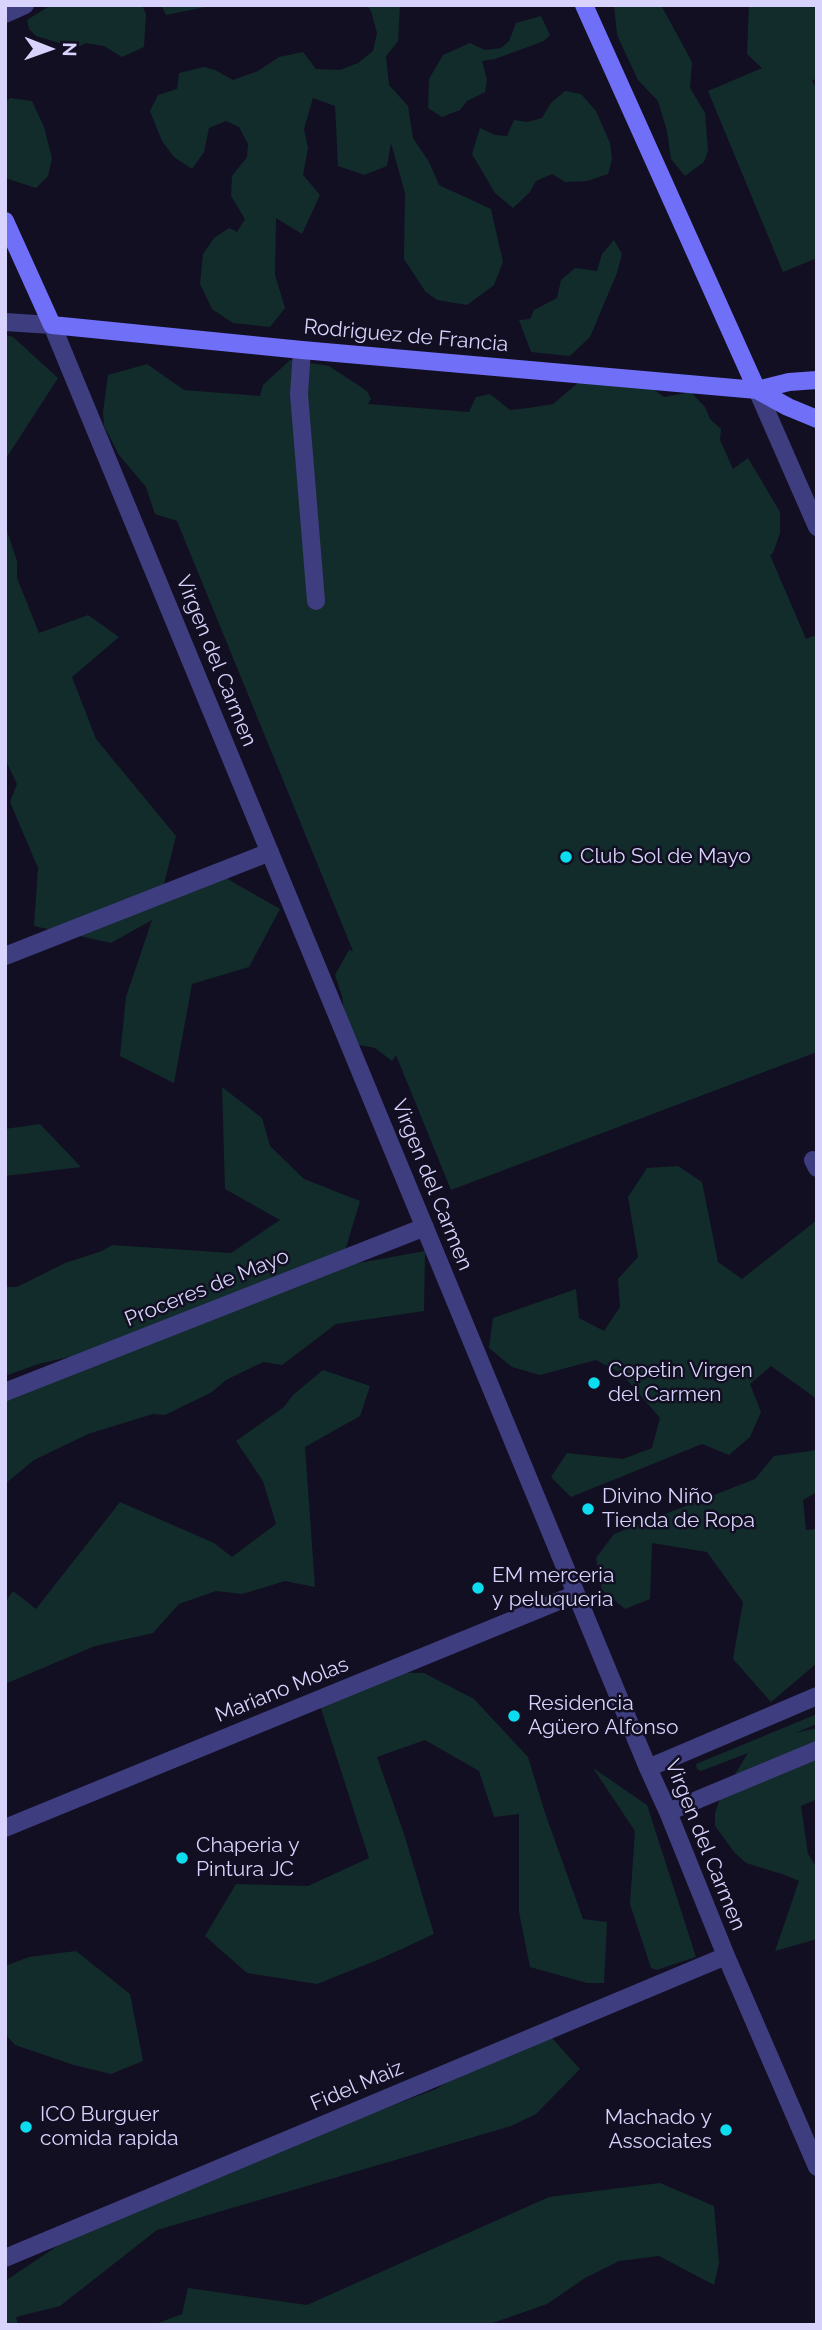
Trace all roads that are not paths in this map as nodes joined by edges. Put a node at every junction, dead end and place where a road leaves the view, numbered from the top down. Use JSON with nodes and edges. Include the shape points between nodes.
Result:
{"nodes":[{"id":1,"x":24,"y":5,"type":"edge"},
{"id":2,"x":584,"y":5,"type":"edge"},
{"id":3,"x":5,"y":14,"type":"edge"},
{"id":4,"x":5,"y":221,"type":"edge"},
{"id":5,"x":5,"y":322,"type":"edge"},
{"id":6,"x":52,"y":325,"type":"junction"},
{"id":7,"x":302,"y":350,"type":"junction"},
{"id":8,"x":817,"y":380,"type":"edge"},
{"id":9,"x":757,"y":390,"type":"junction"},
{"id":10,"x":817,"y":419,"type":"edge"},
{"id":11,"x":817,"y":527,"type":"edge"},
{"id":12,"x":316,"y":601,"type":"dead end"},
{"id":13,"x":270,"y":852,"type":"junction"},
{"id":14,"x":5,"y":956,"type":"edge"},
{"id":15,"x":425,"y":1227,"type":"junction"},
{"id":16,"x":5,"y":1392,"type":"edge"},
{"id":17,"x":576,"y":1594,"type":"junction"},
{"id":18,"x":817,"y":1696,"type":"edge"},
{"id":19,"x":817,"y":1750,"type":"edge"},
{"id":20,"x":648,"y":1768,"type":"junction"},
{"id":21,"x":668,"y":1812,"type":"junction"},
{"id":22,"x":5,"y":1828,"type":"edge"},
{"id":23,"x":726,"y":1956,"type":"junction"},
{"id":24,"x":817,"y":2167,"type":"edge"},
{"id":25,"x":5,"y":2258,"type":"edge"}],
"edges":[{"from":1,"to":3,"type":"street"},
{"from":2,"to":9,"type":"main road"},
{"from":4,"to":6,"type":"main road","name":"Virgen del Carmen"},
{"from":5,"to":6,"type":"street"},
{"from":6,"to":7,"type":"main road","name":"Rodriguez de Francia"},
{"from":6,"to":13,"type":"street","name":"Virgen del Carmen"},
{"from":7,"to":9,"type":"main road","name":"Rodriguez de Francia"},
{"from":7,"to":12,"type":"street","via":[[299,394]]},
{"from":8,"to":9,"type":"main road"},
{"from":9,"to":10,"type":"main road"},
{"from":9,"to":11,"type":"street"},
{"from":13,"to":14,"type":"street"},
{"from":13,"to":15,"type":"street","name":"Virgen del Carmen"},
{"from":15,"to":16,"type":"street","name":"Proceres de Mayo"},
{"from":15,"to":17,"type":"street","name":"Virgen del Carmen"},
{"from":17,"to":20,"type":"street","name":"Virgen del Carmen"},
{"from":17,"to":22,"type":"street","name":"Mariano Molas"},
{"from":18,"to":20,"type":"street"},
{"from":19,"to":21,"type":"street"},
{"from":20,"to":21,"type":"street","name":"Virgen del Carmen"},
{"from":21,"to":23,"type":"street","name":"Virgen del Carmen"},
{"from":23,"to":24,"type":"street","name":"Virgen del Carmen"},
{"from":23,"to":25,"type":"street","name":"Fidel Maiz"}]}
